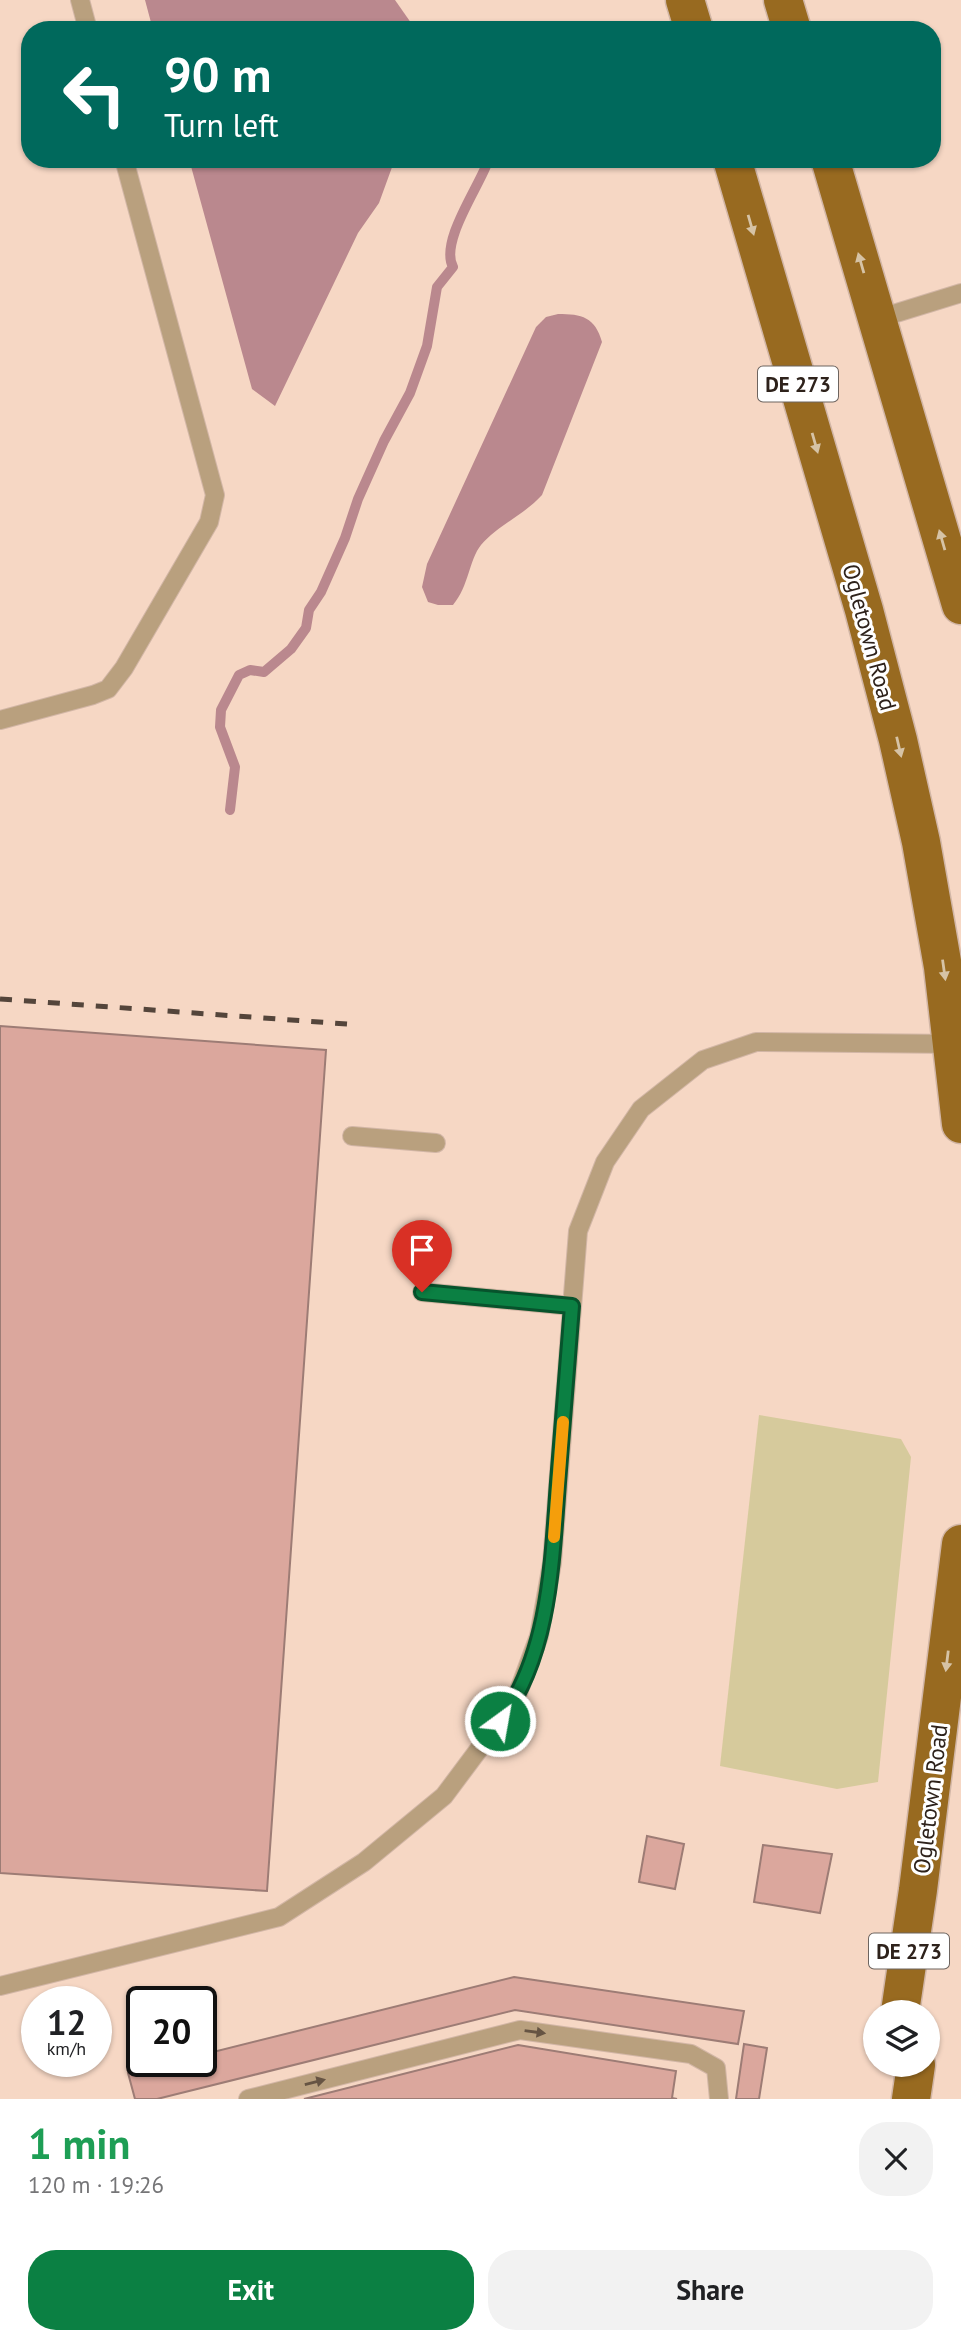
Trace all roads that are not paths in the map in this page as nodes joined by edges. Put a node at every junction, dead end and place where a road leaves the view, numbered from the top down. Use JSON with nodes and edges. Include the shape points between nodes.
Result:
{"nodes":[{"id":1,"x":80,"y":0,"type":"edge"},
{"id":2,"x":685,"y":0,"type":"edge"},
{"id":3,"x":783,"y":0,"type":"edge"},
{"id":4,"x":86,"y":21,"type":"edge"},
{"id":5,"x":691,"y":21,"type":"edge"},
{"id":6,"x":789,"y":21,"type":"edge"},
{"id":7,"x":126,"y":168,"type":"edge"},
{"id":8,"x":735,"y":168,"type":"edge"},
{"id":9,"x":833,"y":168,"type":"edge"},
{"id":10,"x":961,"y":293,"type":"edge"},
{"id":11,"x":877,"y":319,"type":"junction"},
{"id":12,"x":961,"y":605,"type":"edge"},
{"id":13,"x":0,"y":720,"type":"edge"},
{"id":14,"x":957,"y":1044,"type":"edge"},
{"id":15,"x":961,"y":1124,"type":"edge"},
{"id":16,"x":352,"y":1136,"type":"dead end"},
{"id":17,"x":436,"y":1143,"type":"dead end"},
{"id":18,"x":422,"y":1292,"type":"dead end"},
{"id":19,"x":572,"y":1306,"type":"junction"},
{"id":20,"x":961,"y":1544,"type":"edge"},
{"id":21,"x":919,"y":1891,"type":"junction"},
{"id":22,"x":0,"y":1986,"type":"edge"},
{"id":23,"x":902,"y":2000,"type":"edge"},
{"id":24,"x":924,"y":2000,"type":"edge"},
{"id":25,"x":890,"y":2077,"type":"edge"},
{"id":26,"x":914,"y":2077,"type":"edge"},
{"id":27,"x":248,"y":2099,"type":"edge"},
{"id":28,"x":719,"y":2099,"type":"edge"},
{"id":29,"x":887,"y":2099,"type":"edge"},
{"id":30,"x":911,"y":2099,"type":"edge"}],
"edges":[{"from":1,"to":4,"type":"lane"},
{"from":2,"to":5,"type":"main road"},
{"from":3,"to":6,"type":"main road"},
{"from":7,"to":13,"type":"lane","via":[[215,495],[209,522],[108,689]]},
{"from":8,"to":14,"type":"main road","name":"Ogletown Road","number":"DE 273","one_way":true,"via":[[898,740]]},
{"from":11,"to":9,"type":"main road","one_way":true},
{"from":10,"to":11,"type":"lane"},
{"from":12,"to":11,"type":"main road","one_way":true},
{"from":14,"to":15,"type":"main road","name":"Ogletown Road","number":"DE 273"},
{"from":14,"to":19,"type":"lane","via":[[755,1042],[704,1060],[641,1109],[604,1162],[578,1231]]},
{"from":16,"to":17,"type":"lane"},
{"from":18,"to":19,"type":"lane"},
{"from":19,"to":22,"type":"lane","via":[[552,1563],[539,1636],[515,1701],[444,1796],[364,1862],[279,1917]]},
{"from":20,"to":21,"type":"main road","name":"Ogletown Road","number":"DE 273","one_way":true},
{"from":21,"to":23,"type":"main road","name":"Ogletown Road","number":"DE 273"},
{"from":21,"to":24,"type":"main road"},
{"from":25,"to":29,"type":"main road"},
{"from":26,"to":30,"type":"main road"},
{"from":27,"to":28,"type":"lane","one_way":true,"via":[[520,2030],[691,2054],[716,2068]]}]}
